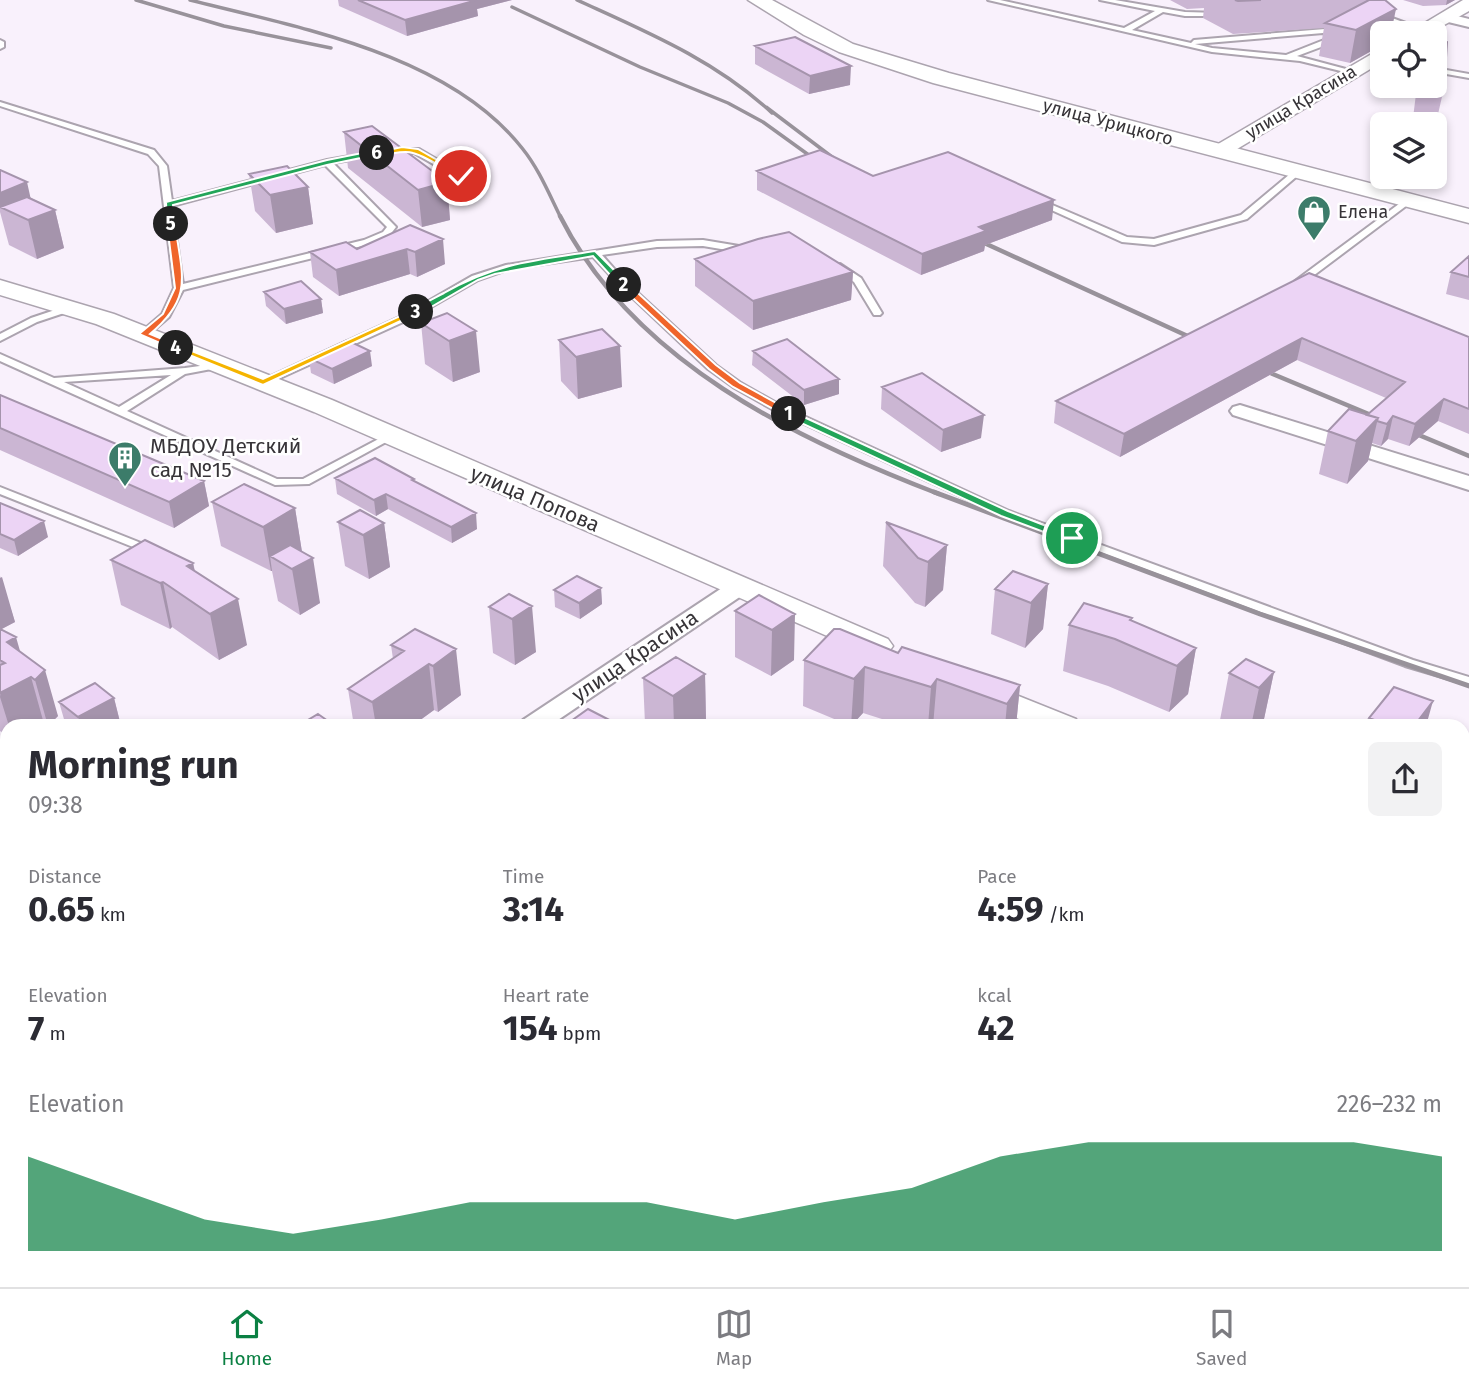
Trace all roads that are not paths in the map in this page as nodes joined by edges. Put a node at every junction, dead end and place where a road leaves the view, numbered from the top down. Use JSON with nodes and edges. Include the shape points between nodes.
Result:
{"nodes":[{"id":1,"x":758,"y":0,"type":"edge"},
{"id":2,"x":991,"y":0,"type":"edge"},
{"id":3,"x":1103,"y":0,"type":"edge"},
{"id":4,"x":1469,"y":4,"type":"edge"},
{"id":5,"x":1366,"y":10,"type":"edge"},
{"id":6,"x":1160,"y":11,"type":"junction"},
{"id":7,"x":1220,"y":14,"type":"dead end"},
{"id":8,"x":1445,"y":18,"type":"junction"},
{"id":9,"x":1392,"y":21,"type":"edge"},
{"id":10,"x":1439,"y":21,"type":"edge"},
{"id":11,"x":1469,"y":23,"type":"edge"},
{"id":12,"x":1124,"y":31,"type":"junction"},
{"id":13,"x":1180,"y":43,"type":"junction"},
{"id":14,"x":1286,"y":58,"type":"junction"},
{"id":15,"x":1370,"y":63,"type":"edge"},
{"id":16,"x":1353,"y":72,"type":"junction"},
{"id":17,"x":1447,"y":72,"type":"edge"},
{"id":18,"x":1469,"y":76,"type":"edge"},
{"id":19,"x":0,"y":104,"type":"edge"},
{"id":20,"x":1220,"y":151,"type":"junction"},
{"id":21,"x":383,"y":152,"type":"edge"},
{"id":22,"x":371,"y":154,"type":"edge"},
{"id":23,"x":327,"y":162,"type":"junction"},
{"id":24,"x":1299,"y":171,"type":"junction"},
{"id":25,"x":461,"y":176,"type":"dead end"},
{"id":26,"x":1027,"y":197,"type":"edge"},
{"id":27,"x":1409,"y":200,"type":"junction"},
{"id":28,"x":169,"y":204,"type":"junction"},
{"id":29,"x":1469,"y":216,"type":"edge"},
{"id":30,"x":757,"y":252,"type":"edge"},
{"id":31,"x":595,"y":253,"type":"junction"},
{"id":32,"x":830,"y":259,"type":"edge"},
{"id":33,"x":0,"y":286,"type":"edge"},
{"id":34,"x":179,"y":288,"type":"junction"},
{"id":35,"x":1289,"y":290,"type":"edge"},
{"id":36,"x":73,"y":307,"type":"junction"},
{"id":37,"x":877,"y":313,"type":"dead end"},
{"id":38,"x":144,"y":334,"type":"junction"},
{"id":39,"x":0,"y":338,"type":"edge"},
{"id":40,"x":0,"y":356,"type":"edge"},
{"id":41,"x":219,"y":365,"type":"junction"},
{"id":42,"x":185,"y":371,"type":"junction"},
{"id":43,"x":52,"y":381,"type":"junction"},
{"id":44,"x":263,"y":382,"type":"junction"},
{"id":45,"x":121,"y":410,"type":"junction"},
{"id":46,"x":1240,"y":411,"type":"dead end"},
{"id":47,"x":392,"y":436,"type":"junction"},
{"id":48,"x":1469,"y":483,"type":"edge"},
{"id":49,"x":0,"y":489,"type":"edge"},
{"id":50,"x":137,"y":545,"type":"edge"},
{"id":51,"x":739,"y":587,"type":"junction"},
{"id":52,"x":902,"y":656,"type":"edge"},
{"id":53,"x":952,"y":678,"type":"edge"},
{"id":54,"x":1469,"y":681,"type":"edge"},
{"id":55,"x":542,"y":719,"type":"edge"},
{"id":56,"x":1048,"y":719,"type":"edge"}],
"edges":[{"from":1,"to":20,"type":"main road","name":"улица Урицкого","via":[[858,52]]},
{"from":2,"to":12,"type":"lane"},
{"from":3,"to":6,"type":"lane"},
{"from":4,"to":8,"type":"street"},
{"from":5,"to":9,"type":"lane"},
{"from":6,"to":7,"type":"lane"},
{"from":6,"to":12,"type":"lane"},
{"from":8,"to":10,"type":"street"},
{"from":8,"to":11,"type":"street"},
{"from":12,"to":13,"type":"lane"},
{"from":13,"to":14,"type":"lane"},
{"from":13,"to":14,"type":"lane","via":[[1325,31],[1334,39]]},
{"from":14,"to":16,"type":"lane"},
{"from":15,"to":16,"type":"street","name":"улица Красина"},
{"from":16,"to":20,"type":"street","name":"улица Красина"},
{"from":17,"to":18,"type":"lane"},
{"from":19,"to":28,"type":"lane","via":[[151,152],[163,166]]},
{"from":20,"to":24,"type":"main road","name":"улица Урицкого"},
{"from":21,"to":25,"type":"lane","via":[[416,151]]},
{"from":22,"to":23,"type":"lane"},
{"from":23,"to":28,"type":"lane"},
{"from":23,"to":34,"type":"lane","via":[[392,227],[386,234]]},
{"from":24,"to":26,"type":"lane","via":[[1244,217],[1154,242],[1125,240]]},
{"from":24,"to":27,"type":"main road","name":"улица Урицкого"},
{"from":27,"to":29,"type":"main road","name":"улица Урицкого"},
{"from":27,"to":35,"type":"lane"},
{"from":28,"to":34,"type":"lane"},
{"from":30,"to":31,"type":"lane","via":[[677,243]]},
{"from":31,"to":44,"type":"lane","via":[[509,267],[475,278],[409,316]]},
{"from":31,"to":54,"type":"lane","via":[[712,367],[776,407],[1004,513]]},
{"from":32,"to":37,"type":"lane","via":[[858,280]]},
{"from":33,"to":36,"type":"street","name":"улица Попова"},
{"from":34,"to":38,"type":"lane","via":[[166,315]]},
{"from":36,"to":38,"type":"street","name":"улица Попова"},
{"from":36,"to":39,"type":"lane"},
{"from":38,"to":41,"type":"street","name":"улица Попова"},
{"from":40,"to":43,"type":"lane"},
{"from":41,"to":42,"type":"lane"},
{"from":41,"to":44,"type":"street","name":"улица Попова"},
{"from":42,"to":43,"type":"lane"},
{"from":42,"to":45,"type":"lane"},
{"from":43,"to":45,"type":"lane"},
{"from":44,"to":47,"type":"street","name":"улица Попова"},
{"from":45,"to":47,"type":"lane","via":[[275,482],[305,482]]},
{"from":46,"to":48,"type":"street"},
{"from":47,"to":51,"type":"street","name":"улица Попова"},
{"from":49,"to":50,"type":"lane"},
{"from":51,"to":52,"type":"street","name":"улица Попова"},
{"from":51,"to":55,"type":"street","name":"улица Красина"},
{"from":53,"to":56,"type":"street"}]}
